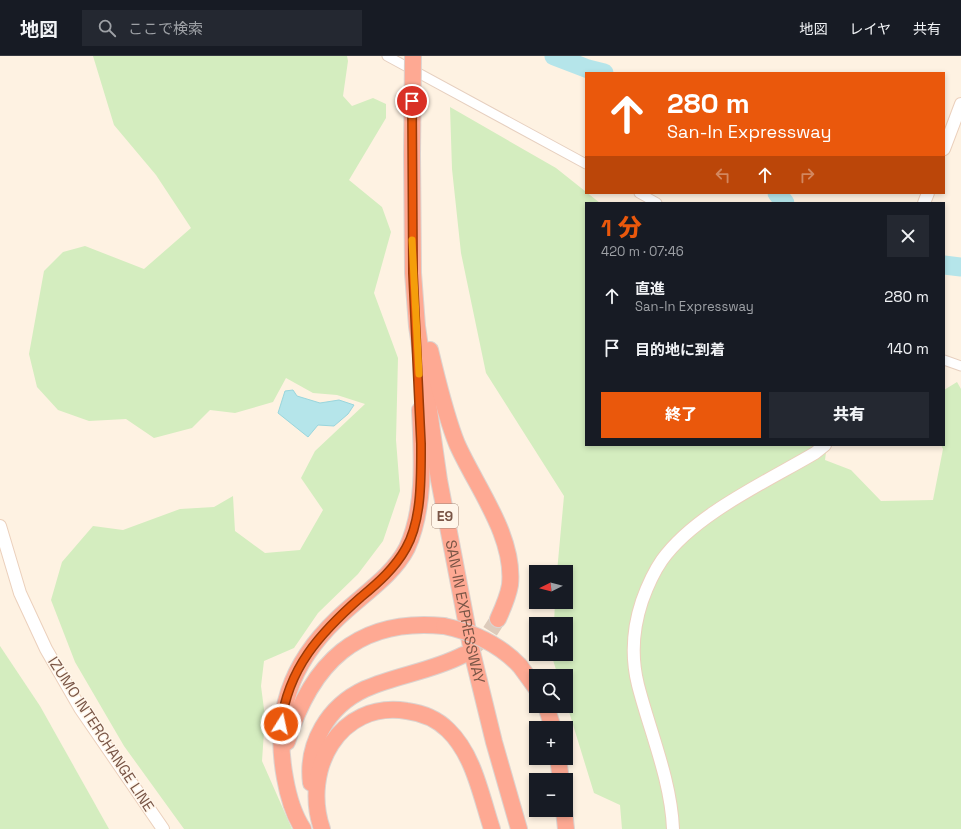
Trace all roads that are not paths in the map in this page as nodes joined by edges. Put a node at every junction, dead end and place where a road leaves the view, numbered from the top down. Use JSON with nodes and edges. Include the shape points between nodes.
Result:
{"nodes":[{"id":1,"x":387,"y":56,"type":"edge"},
{"id":2,"x":414,"y":56,"type":"edge"},
{"id":3,"x":419,"y":56,"type":"edge"},
{"id":4,"x":961,"y":104,"type":"edge"},
{"id":5,"x":945,"y":146,"type":"edge"},
{"id":6,"x":415,"y":153,"type":"junction"},
{"id":7,"x":585,"y":163,"type":"edge"},
{"id":8,"x":641,"y":194,"type":"edge"},
{"id":9,"x":656,"y":202,"type":"edge"},
{"id":10,"x":420,"y":326,"type":"junction"},
{"id":11,"x":945,"y":360,"type":"edge"},
{"id":12,"x":961,"y":366,"type":"edge"},
{"id":13,"x":824,"y":446,"type":"edge"},
{"id":14,"x":0,"y":526,"type":"edge"},
{"id":15,"x":498,"y":619,"type":"tunnel mouth"},
{"id":16,"x":466,"y":648,"type":"junction"},
{"id":17,"x":529,"y":678,"type":"edge"},
{"id":18,"x":283,"y":768,"type":"junction"},
{"id":19,"x":565,"y":817,"type":"edge"},
{"id":20,"x":320,"y":823,"type":"edge"},
{"id":21,"x":163,"y":829,"type":"edge"},
{"id":22,"x":303,"y":829,"type":"edge"},
{"id":23,"x":492,"y":829,"type":"edge"},
{"id":24,"x":520,"y":829,"type":"edge"},
{"id":25,"x":566,"y":829,"type":"edge"},
{"id":26,"x":673,"y":829,"type":"edge"}],
"edges":[{"from":1,"to":7,"type":"street"},
{"from":2,"to":6,"type":"highway","name":"SAN-IN EXPRESSWAY","number":"E9","bridge":true},
{"from":3,"to":6,"type":"highway","name":"SAN-IN EXPRESSWAY","number":"E9"},
{"from":4,"to":5,"type":"street"},
{"from":6,"to":10,"type":"highway","name":"SAN-IN EXPRESSWAY","number":"E9","via":[[413,273]]},
{"from":8,"to":9,"type":"street"},
{"from":10,"to":15,"type":"highway","via":[[447,417],[466,462],[496,520],[507,552],[510,586]]},
{"from":10,"to":16,"type":"highway","name":"SAN-IN EXPRESSWAY","number":"E9","via":[[439,480]]},
{"from":10,"to":18,"type":"highway","via":[[421,470],[417,515],[406,548],[388,574],[336,619],[314,643],[298,669],[289,689],[283,713],[280,735]]},
{"from":11,"to":12,"type":"street"},
{"from":13,"to":26,"type":"street","via":[[700,523],[662,560],[649,583],[638,614],[633,642],[634,663],[637,683],[667,787]]},
{"from":14,"to":21,"type":"street","name":"IZUMO INTERCHANGE LINE","via":[[20,593],[46,649],[80,708]]},
{"from":16,"to":20,"type":"highway","via":[[433,668],[363,690],[333,713],[322,727],[310,760],[312,794]]},
{"from":16,"to":24,"type":"highway","name":"SAN-IN EXPRESSWAY","number":"E9"},
{"from":17,"to":18,"type":"highway","bridge":true,"via":[[520,666],[500,648],[462,630],[423,624],[385,629],[350,645],[323,669],[302,701],[286,743]]},
{"from":18,"to":22,"type":"highway","via":[[288,796]]},
{"from":19,"to":25,"type":"highway"},
{"from":20,"to":23,"type":"highway","via":[[316,798],[318,774],[332,742],[355,720],[382,710],[400,710],[432,718],[448,730],[460,744],[477,780]]}]}
